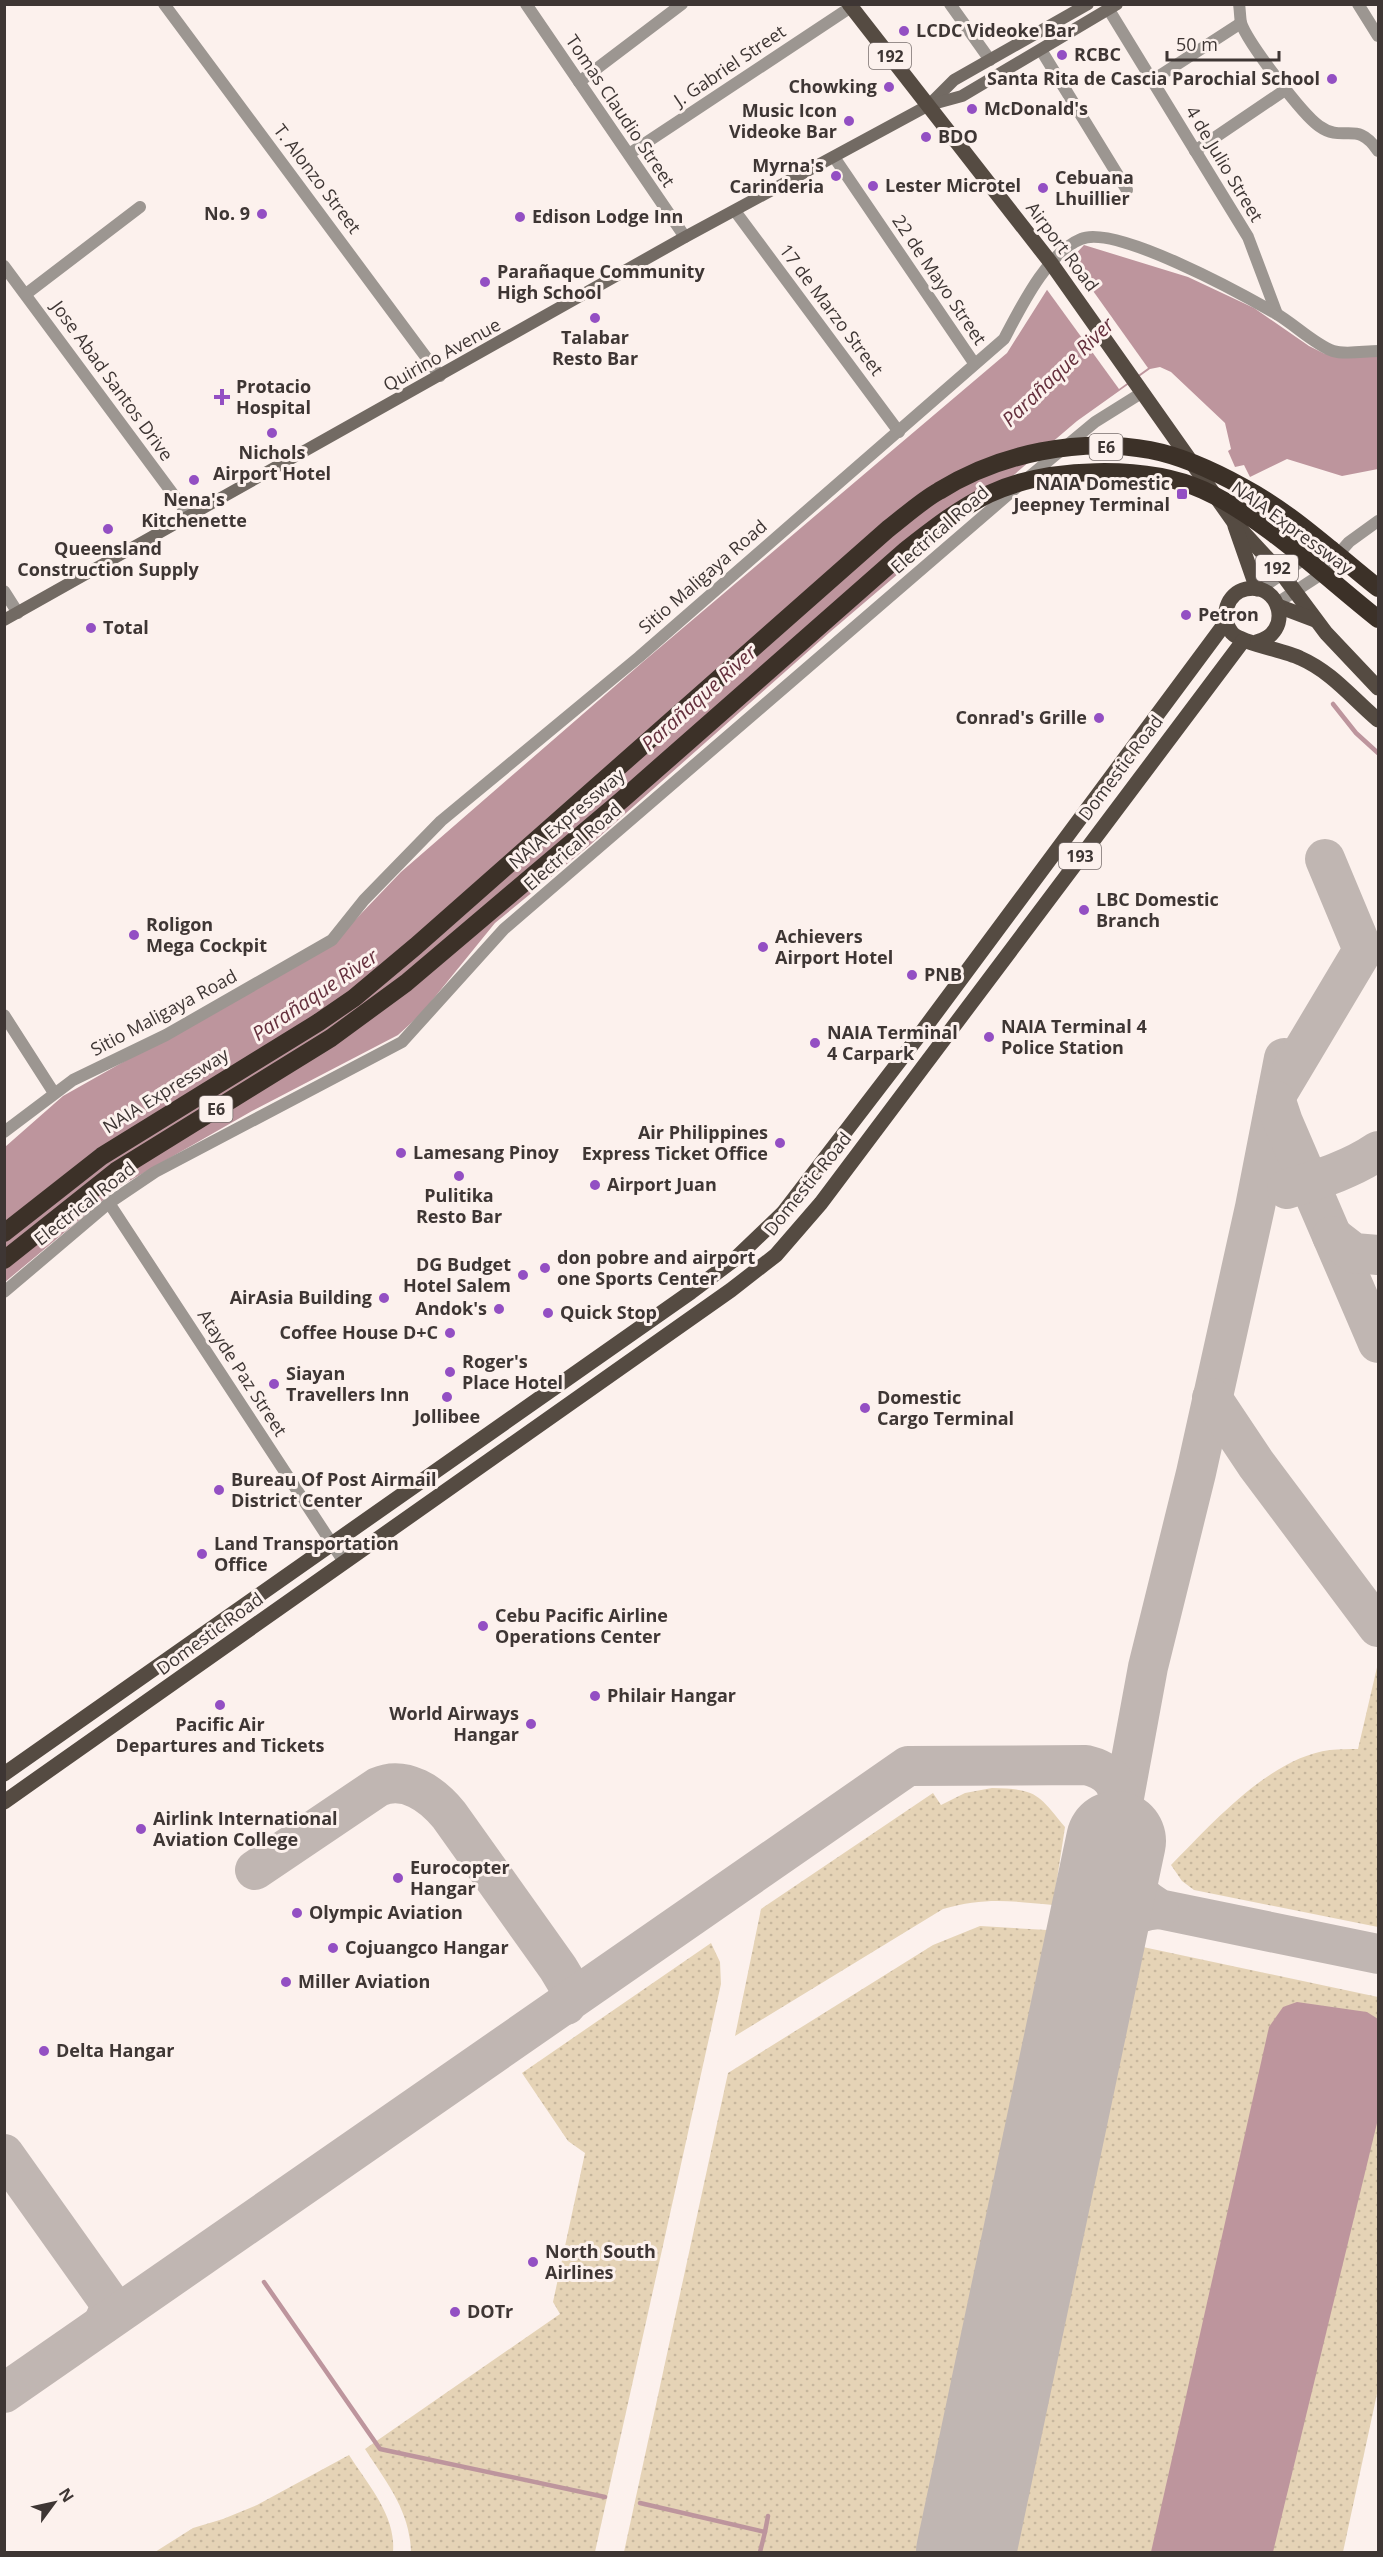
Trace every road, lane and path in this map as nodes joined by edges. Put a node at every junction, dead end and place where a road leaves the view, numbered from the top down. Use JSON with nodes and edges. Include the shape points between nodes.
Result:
{"nodes":[{"id":1,"x":164,"y":4,"type":"edge"},
{"id":2,"x":526,"y":4,"type":"edge"},
{"id":3,"x":682,"y":4,"type":"edge"},
{"id":4,"x":950,"y":4,"type":"edge"},
{"id":5,"x":1088,"y":4,"type":"edge"},
{"id":6,"x":1239,"y":4,"type":"edge"},
{"id":7,"x":1358,"y":4,"type":"edge"},
{"id":8,"x":850,"y":6,"type":"edge"},
{"id":9,"x":1113,"y":7,"type":"edge"},
{"id":10,"x":1241,"y":23,"type":"junction"},
{"id":11,"x":1376,"y":28,"type":"edge"},
{"id":12,"x":1041,"y":50,"type":"junction"},
{"id":13,"x":990,"y":60,"type":"junction"},
{"id":14,"x":1152,"y":80,"type":"junction"},
{"id":15,"x":579,"y":82,"type":"junction"},
{"id":16,"x":1285,"y":90,"type":"junction"},
{"id":17,"x":929,"y":105,"type":"junction"},
{"id":18,"x":1195,"y":151,"type":"junction"},
{"id":19,"x":1378,"y":151,"type":"edge"},
{"id":20,"x":628,"y":154,"type":"junction"},
{"id":21,"x":834,"y":157,"type":"junction"},
{"id":22,"x":1126,"y":190,"type":"dead end"},
{"id":23,"x":140,"y":207,"type":"dead end"},
{"id":24,"x":735,"y":211,"type":"junction"},
{"id":25,"x":685,"y":237,"type":"junction"},
{"id":26,"x":4,"y":266,"type":"edge"},
{"id":27,"x":1054,"y":267,"type":"junction"},
{"id":28,"x":26,"y":294,"type":"junction"},
{"id":29,"x":1277,"y":314,"type":"junction"},
{"id":30,"x":1378,"y":351,"type":"edge"},
{"id":31,"x":974,"y":363,"type":"junction"},
{"id":32,"x":440,"y":376,"type":"junction"},
{"id":33,"x":1143,"y":392,"type":"junction"},
{"id":34,"x":898,"y":432,"type":"junction"},
{"id":35,"x":190,"y":517,"type":"junction"},
{"id":36,"x":1233,"y":521,"type":"junction"},
{"id":37,"x":1378,"y":521,"type":"edge"},
{"id":38,"x":1348,"y":542,"type":"junction"},
{"id":39,"x":1282,"y":574,"type":"junction"},
{"id":40,"x":1378,"y":588,"type":"edge"},
{"id":41,"x":1258,"y":589,"type":"junction"},
{"id":42,"x":4,"y":591,"type":"edge"},
{"id":43,"x":1296,"y":591,"type":"junction"},
{"id":44,"x":1277,"y":604,"type":"junction"},
{"id":45,"x":18,"y":613,"type":"junction"},
{"id":46,"x":4,"y":620,"type":"edge"},
{"id":47,"x":1315,"y":620,"type":"junction"},
{"id":48,"x":1378,"y":620,"type":"edge"},
{"id":49,"x":1226,"y":622,"type":"junction"},
{"id":50,"x":1249,"y":642,"type":"junction"},
{"id":51,"x":1378,"y":688,"type":"edge"},
{"id":52,"x":1378,"y":720,"type":"edge"},
{"id":53,"x":4,"y":1015,"type":"edge"},
{"id":54,"x":54,"y":1093,"type":"junction"},
{"id":55,"x":4,"y":1132,"type":"edge"},
{"id":56,"x":110,"y":1203,"type":"junction"},
{"id":57,"x":4,"y":1233,"type":"edge"},
{"id":58,"x":4,"y":1260,"type":"edge"},
{"id":59,"x":4,"y":1292,"type":"edge"},
{"id":60,"x":332,"y":1544,"type":"junction"},
{"id":61,"x":344,"y":1562,"type":"junction"},
{"id":62,"x":4,"y":1774,"type":"edge"},
{"id":63,"x":4,"y":1802,"type":"edge"}],
"edges":[{"from":1,"to":32,"type":"street","name":"T. Alonzo Street"},
{"from":2,"to":15,"type":"street","name":"Tomas Claudio Street"},
{"from":3,"to":15,"type":"street"},
{"from":4,"to":13,"type":"street"},
{"from":5,"to":13,"type":"main road","name":"Quirino Avenue"},
{"from":6,"to":10,"type":"street"},
{"from":7,"to":11,"type":"street"},
{"from":8,"to":17,"type":"main road","name":"Airport Road","number":"192"},
{"from":8,"to":20,"type":"street","name":"J. Gabriel Street"},
{"from":9,"to":12,"type":"main road","name":"Quirino Avenue"},
{"from":9,"to":14,"type":"street","name":"4 de Julio Street"},
{"from":10,"to":14,"type":"street"},
{"from":10,"to":16,"type":"street"},
{"from":12,"to":17,"type":"main road","name":"Quirino Avenue","via":[[962,96]]},
{"from":12,"to":22,"type":"street"},
{"from":13,"to":17,"type":"main road","name":"Quirino Avenue","via":[[954,80]]},
{"from":14,"to":18,"type":"street","name":"4 de Julio Street"},
{"from":15,"to":20,"type":"street","name":"Tomas Claudio Street"},
{"from":16,"to":18,"type":"street"},
{"from":16,"to":19,"type":"street","via":[[1318,125],[1335,134],[1355,132],[1370,137]]},
{"from":17,"to":21,"type":"main road","name":"Quirino Avenue"},
{"from":17,"to":27,"type":"main road","name":"Airport Road","number":"192"},
{"from":18,"to":29,"type":"street","name":"4 de Julio Street","via":[[1248,237]]},
{"from":20,"to":25,"type":"street","name":"Tomas Claudio Street"},
{"from":21,"to":24,"type":"main road","name":"Quirino Avenue"},
{"from":21,"to":31,"type":"street","name":"22 de Mayo Street"},
{"from":23,"to":28,"type":"street"},
{"from":24,"to":25,"type":"main road","name":"Quirino Avenue"},
{"from":24,"to":34,"type":"street","name":"17 de Marzo Street"},
{"from":25,"to":32,"type":"main road","name":"Quirino Avenue"},
{"from":26,"to":28,"type":"street","name":"Jose Abad Santos Drive"},
{"from":27,"to":29,"type":"street","name":"Sitio Maligaya Road","via":[[1082,238],[1104,237],[1157,254]]},
{"from":27,"to":31,"type":"street","name":"Sitio Maligaya Road","via":[[1026,298],[1004,339]]},
{"from":27,"to":33,"type":"main road","name":"Airport Road","number":"192"},
{"from":28,"to":35,"type":"street","name":"Jose Abad Santos Drive"},
{"from":29,"to":30,"type":"street","name":"Sitio Maligaya Road","via":[[1333,351]]},
{"from":31,"to":34,"type":"street","name":"Sitio Maligaya Road"},
{"from":32,"to":35,"type":"main road","name":"Quirino Avenue"},
{"from":33,"to":36,"type":"main road","name":"Airport Road","number":"192"},
{"from":33,"to":56,"type":"street","name":"Electrical Road","via":[[1095,422],[1017,487],[504,929],[402,1042],[155,1172]]},
{"from":34,"to":54,"type":"street","name":"Sitio Maligaya Road","via":[[639,657],[441,821],[364,900],[332,940],[166,1035]]},
{"from":35,"to":45,"type":"main road","name":"Quirino Avenue"},
{"from":36,"to":39,"type":"main road","number":"192"},
{"from":36,"to":41,"type":"main road"},
{"from":37,"to":38,"type":"street"},
{"from":38,"to":39,"type":"street","via":[[1307,557]]},
{"from":38,"to":43,"type":"street","via":[[1320,575]]},
{"from":39,"to":41,"type":"street"},
{"from":39,"to":43,"type":"main road","number":"192"},
{"from":40,"to":57,"type":"highway","name":"NAIA Expressway","number":"E6","via":[[1284,513],[1245,488],[1152,450],[1120,446],[1051,450],[979,471],[939,491],[888,529],[354,998],[102,1156]]},
{"from":41,"to":44,"type":"main road","number":"192","via":[[1267,592]]},
{"from":41,"to":49,"type":"main road","number":"192","via":[[1246,589],[1232,597]]},
{"from":42,"to":45,"type":"street"},
{"from":43,"to":44,"type":"street"},
{"from":43,"to":47,"type":"main road","number":"192"},
{"from":44,"to":47,"type":"main road"},
{"from":44,"to":50,"type":"main road","number":"192","via":[[1279,618],[1275,629],[1267,638]]},
{"from":45,"to":46,"type":"main road","name":"Quirino Avenue"},
{"from":47,"to":51,"type":"main road","number":"192"},
{"from":48,"to":58,"type":"highway","name":"NAIA Expressway","number":"E6","via":[[1244,514],[1201,489],[1115,471],[1046,476],[991,493],[952,514],[906,550],[406,983],[331,1038],[116,1171]]},
{"from":49,"to":50,"type":"main road","via":[[1232,633]]},
{"from":49,"to":60,"type":"main road","name":"Domestic Road","number":"193","via":[[783,1213],[691,1292]]},
{"from":50,"to":52,"type":"main road","via":[[1315,665],[1346,688]]},
{"from":50,"to":61,"type":"main road","name":"Domestic Road","number":"193","via":[[1204,690],[821,1203],[776,1255]]},
{"from":53,"to":54,"type":"street"},
{"from":54,"to":55,"type":"street","name":"Sitio Maligaya Road"},
{"from":56,"to":59,"type":"street","name":"Electrical Road"},
{"from":56,"to":60,"type":"street","name":"Atayde Paz Street"},
{"from":60,"to":61,"type":"street","name":"Atayde Paz Street"},
{"from":60,"to":62,"type":"main road","name":"Domestic Road","number":"193"},
{"from":61,"to":63,"type":"main road","name":"Domestic Road","number":"193"}]}
